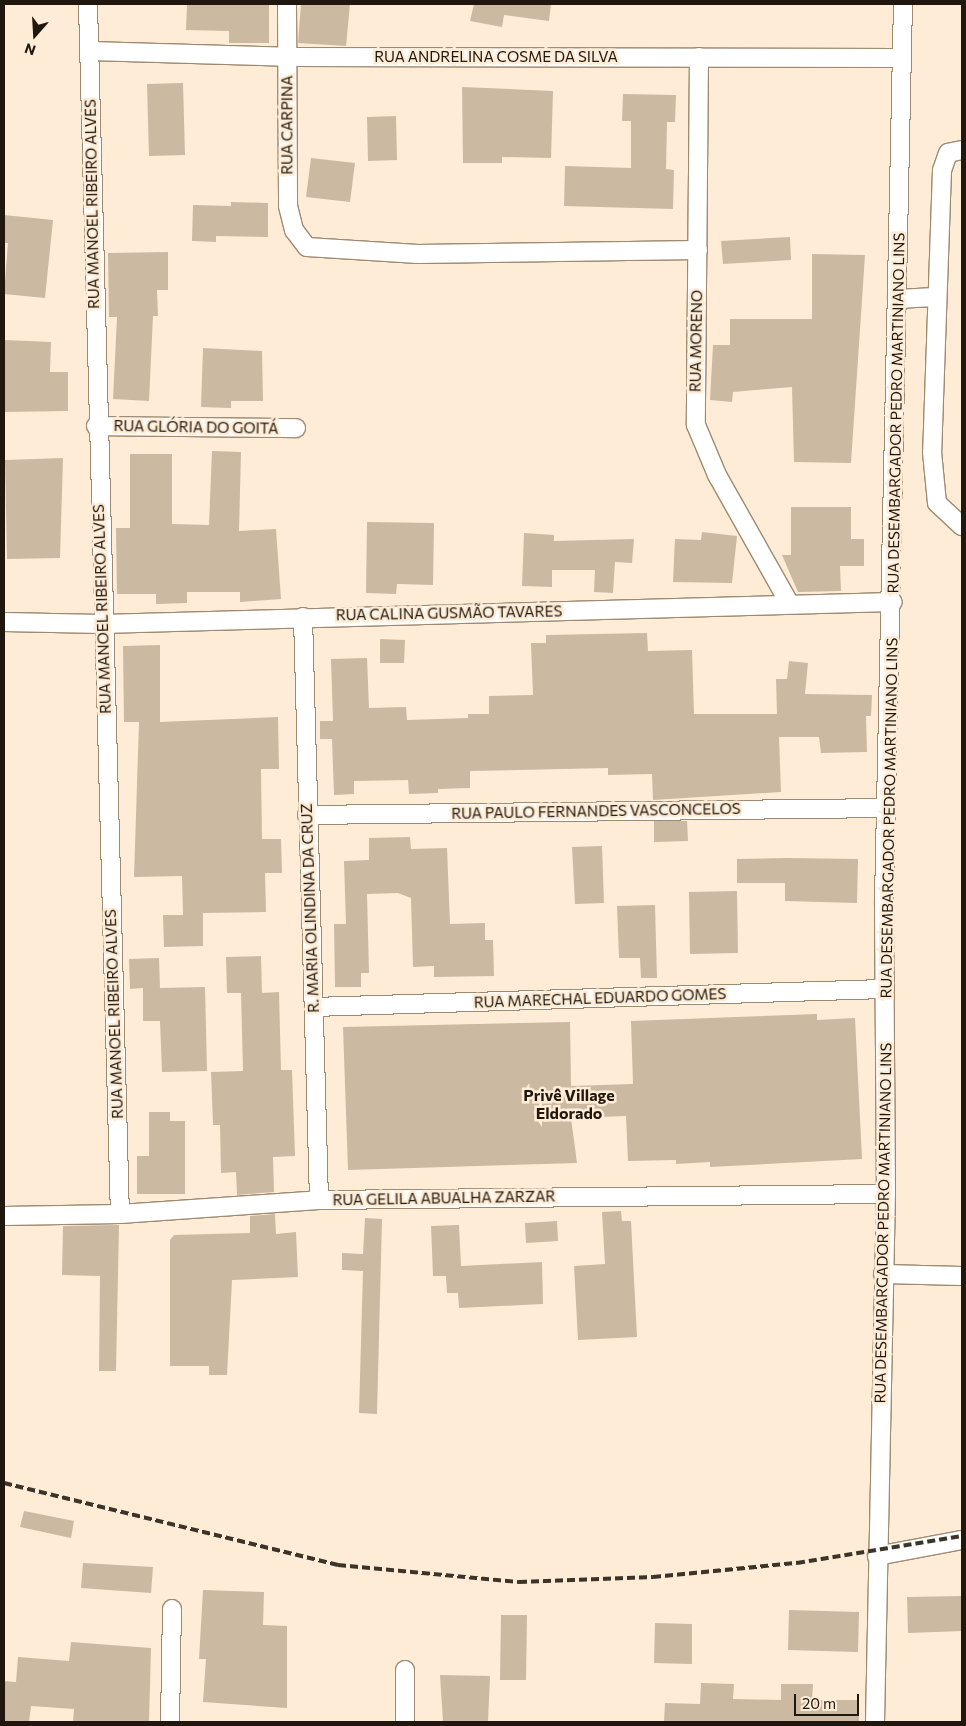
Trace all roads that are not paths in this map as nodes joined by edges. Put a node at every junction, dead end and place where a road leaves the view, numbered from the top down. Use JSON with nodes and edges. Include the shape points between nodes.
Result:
{"nodes":[{"id":1,"x":88,"y":4,"type":"edge"},
{"id":2,"x":287,"y":4,"type":"edge"},
{"id":3,"x":903,"y":4,"type":"edge"},
{"id":4,"x":90,"y":50,"type":"junction"},
{"id":5,"x":287,"y":57,"type":"junction"},
{"id":6,"x":698,"y":57,"type":"junction"},
{"id":7,"x":902,"y":58,"type":"junction"},
{"id":8,"x":962,"y":150,"type":"edge"},
{"id":9,"x":698,"y":250,"type":"junction"},
{"id":10,"x":935,"y":296,"type":"junction"},
{"id":11,"x":897,"y":299,"type":"junction"},
{"id":12,"x":96,"y":426,"type":"junction"},
{"id":13,"x":296,"y":428,"type":"dead end"},
{"id":14,"x":962,"y":526,"type":"edge"},
{"id":15,"x":789,"y":602,"type":"junction"},
{"id":16,"x":893,"y":602,"type":"junction"},
{"id":17,"x":303,"y":617,"type":"junction"},
{"id":18,"x":4,"y":622,"type":"edge"},
{"id":19,"x":102,"y":624,"type":"junction"},
{"id":20,"x":886,"y":808,"type":"junction"},
{"id":21,"x":307,"y":815,"type":"junction"},
{"id":22,"x":885,"y":989,"type":"junction"},
{"id":23,"x":314,"y":1007,"type":"junction"},
{"id":24,"x":886,"y":1194,"type":"junction"},
{"id":25,"x":319,"y":1200,"type":"junction"},
{"id":26,"x":120,"y":1214,"type":"junction"},
{"id":27,"x":4,"y":1216,"type":"edge"},
{"id":28,"x":883,"y":1274,"type":"junction"},
{"id":29,"x":962,"y":1276,"type":"edge"},
{"id":30,"x":962,"y":1540,"type":"edge"},
{"id":31,"x":877,"y":1556,"type":"junction"},
{"id":32,"x":172,"y":1609,"type":"dead end"},
{"id":33,"x":405,"y":1670,"type":"dead end"},
{"id":34,"x":170,"y":1722,"type":"edge"},
{"id":35,"x":405,"y":1722,"type":"edge"},
{"id":36,"x":875,"y":1722,"type":"edge"}],
"edges":[{"from":1,"to":4,"type":"street","name":"RUA MANOEL RIBEIRO ALVES"},
{"from":2,"to":5,"type":"street","name":"RUA CARPINA"},
{"from":3,"to":7,"type":"street","name":"RUA DESEMBARGADOR PEDRO MARTINIANO LINS"},
{"from":4,"to":5,"type":"street","name":"RUA ANDRELINA COSME DA SILVA"},
{"from":4,"to":12,"type":"street","name":"RUA MANOEL RIBEIRO ALVES"},
{"from":5,"to":6,"type":"street","name":"RUA ANDRELINA COSME DA SILVA"},
{"from":5,"to":9,"type":"street","name":"RUA CARPINA","via":[[288,206],[302,244],[317,250],[361,253]]},
{"from":6,"to":7,"type":"street","name":"RUA ANDRELINA COSME DA SILVA"},
{"from":6,"to":9,"type":"street","name":"RUA MORENO"},
{"from":7,"to":11,"type":"street","name":"RUA DESEMBARGADOR PEDRO MARTINIANO LINS"},
{"from":8,"to":10,"type":"street","via":[[948,153],[943,165]]},
{"from":9,"to":15,"type":"street","name":"RUA MORENO","via":[[698,434]]},
{"from":10,"to":11,"type":"street"},
{"from":10,"to":14,"type":"street","via":[[935,492],[943,514]]},
{"from":11,"to":16,"type":"street","name":"RUA DESEMBARGADOR PEDRO MARTINIANO LINS"},
{"from":12,"to":13,"type":"street","name":"RUA GLÓRIA DO GOITÁ"},
{"from":12,"to":19,"type":"street","name":"RUA MANOEL RIBEIRO ALVES"},
{"from":15,"to":16,"type":"street","name":"RUA CALINA GUSMÃO TAVARES"},
{"from":15,"to":17,"type":"street","name":"RUA CALINA GUSMÃO TAVARES"},
{"from":16,"to":20,"type":"street","name":"RUA DESEMBARGADOR PEDRO MARTINIANO LINS"},
{"from":17,"to":19,"type":"street","name":"RUA CALINA GUSMÃO TAVARES"},
{"from":17,"to":21,"type":"street","name":"R. MARIA OLINDINA DA CRUZ"},
{"from":18,"to":19,"type":"street","name":"RUA CALINA GUSMÃO TAVARES"},
{"from":19,"to":26,"type":"street","name":"RUA MANOEL RIBEIRO ALVES"},
{"from":20,"to":21,"type":"street","name":"RUA PAULO FERNANDES VASCONCELOS"},
{"from":20,"to":22,"type":"street","name":"RUA DESEMBARGADOR PEDRO MARTINIANO LINS"},
{"from":21,"to":23,"type":"street","name":"R. MARIA OLINDINA DA CRUZ"},
{"from":22,"to":23,"type":"street","name":"RUA MARECHAL EDUARDO GOMES"},
{"from":22,"to":24,"type":"street","name":"RUA DESEMBARGADOR PEDRO MARTINIANO LINS"},
{"from":23,"to":25,"type":"street","name":"R. MARIA OLINDINA DA CRUZ"},
{"from":24,"to":25,"type":"street","name":"RUA GELILA ABUALHA ZARZAR"},
{"from":24,"to":28,"type":"street","name":"RUA DESEMBARGADOR PEDRO MARTINIANO LINS"},
{"from":25,"to":26,"type":"street","name":"RUA GELILA ABUALHA ZARZAR"},
{"from":26,"to":27,"type":"street","name":"RUA GELILA ABUALHA ZARZAR"},
{"from":28,"to":29,"type":"street"},
{"from":28,"to":31,"type":"street","name":"RUA DESEMBARGADOR PEDRO MARTINIANO LINS"},
{"from":30,"to":31,"type":"street"},
{"from":31,"to":36,"type":"street","name":"RUA DESEMBARGADOR PEDRO MARTINIANO LINS"},
{"from":32,"to":34,"type":"street"},
{"from":33,"to":35,"type":"street"}]}
